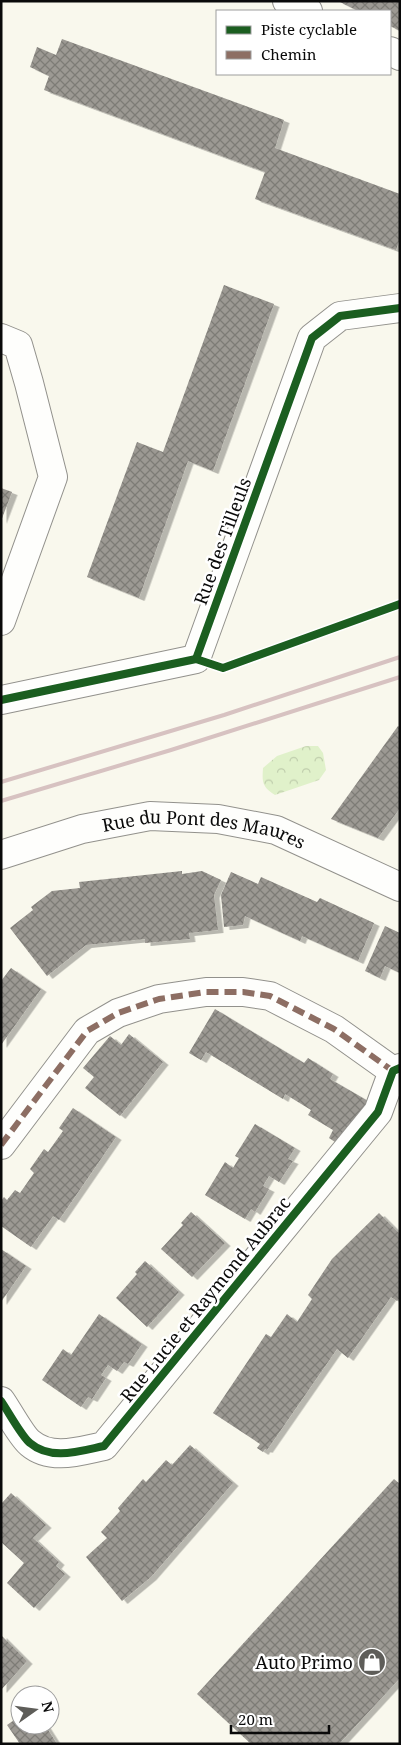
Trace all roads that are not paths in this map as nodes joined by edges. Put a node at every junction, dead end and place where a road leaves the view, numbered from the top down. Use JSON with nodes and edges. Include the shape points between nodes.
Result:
{"nodes":[{"id":1,"x":288,"y":1,"type":"edge"},
{"id":2,"x":306,"y":10,"type":"edge"},
{"id":3,"x":400,"y":308,"type":"edge"},
{"id":4,"x":1,"y":338,"type":"edge"},
{"id":5,"x":1,"y":621,"type":"edge"},
{"id":6,"x":1,"y":700,"type":"edge"},
{"id":7,"x":1,"y":855,"type":"edge"},
{"id":8,"x":400,"y":888,"type":"edge"},
{"id":9,"x":396,"y":1070,"type":"edge"},
{"id":10,"x":1,"y":1145,"type":"edge"},
{"id":11,"x":1,"y":1402,"type":"edge"}],
"edges":[{"from":1,"to":2,"type":"street"},
{"from":3,"to":6,"type":"street","name":"Rue des Tilleuls","via":[[340,316],[312,338],[196,658]]},
{"from":4,"to":5,"type":"street","via":[[18,345],[53,477]]},
{"from":7,"to":8,"type":"street","name":"Rue du Pont des Maures","via":[[82,829],[150,816],[218,819],[276,830]]},
{"from":9,"to":10,"type":"street","name":"Rue Lucie et Raymond Aubrac","via":[[334,1029],[270,996],[206,992],[159,999],[118,1013],[87,1031]]},
{"from":9,"to":11,"type":"street","name":"Rue Lucie et Raymond Aubrac","via":[[378,1112],[104,1446],[70,1453],[48,1453],[29,1443]]}]}
